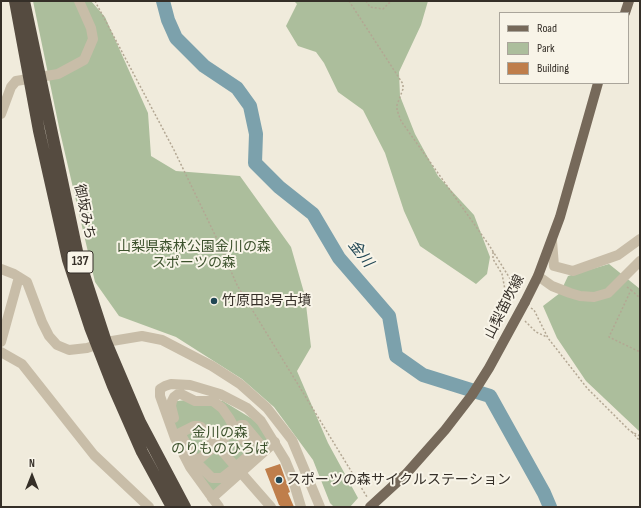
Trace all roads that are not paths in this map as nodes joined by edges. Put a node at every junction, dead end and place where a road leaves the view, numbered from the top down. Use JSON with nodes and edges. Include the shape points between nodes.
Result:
{"nodes":[{"id":1,"x":14,"y":1,"type":"edge"},
{"id":2,"x":24,"y":1,"type":"edge"},
{"id":3,"x":79,"y":1,"type":"edge"},
{"id":4,"x":629,"y":1,"type":"edge"},
{"id":5,"x":624,"y":12,"type":"edge"},
{"id":6,"x":35,"y":78,"type":"junction"},
{"id":7,"x":598,"y":84,"type":"edge"},
{"id":8,"x":1,"y":114,"type":"edge"},
{"id":9,"x":640,"y":239,"type":"edge"},
{"id":10,"x":552,"y":241,"type":"junction"},
{"id":11,"x":640,"y":261,"type":"edge"},
{"id":12,"x":1,"y":269,"type":"edge"},
{"id":13,"x":538,"y":276,"type":"junction"},
{"id":14,"x":19,"y":277,"type":"junction"},
{"id":15,"x":1,"y":342,"type":"edge"},
{"id":16,"x":101,"y":344,"type":"junction"},
{"id":17,"x":1,"y":352,"type":"edge"},
{"id":18,"x":235,"y":429,"type":"junction"},
{"id":19,"x":180,"y":433,"type":"junction"},
{"id":20,"x":275,"y":442,"type":"junction"},
{"id":21,"x":260,"y":444,"type":"dead end"},
{"id":22,"x":217,"y":445,"type":"junction"},
{"id":23,"x":196,"y":462,"type":"junction"},
{"id":24,"x":163,"y":467,"type":"junction"},
{"id":25,"x":239,"y":470,"type":"junction"},
{"id":26,"x":212,"y":498,"type":"junction"},
{"id":27,"x":370,"y":504,"type":"edge"},
{"id":28,"x":149,"y":507,"type":"edge"},
{"id":29,"x":172,"y":507,"type":"edge"},
{"id":30,"x":185,"y":507,"type":"edge"},
{"id":31,"x":191,"y":507,"type":"edge"},
{"id":32,"x":219,"y":507,"type":"edge"},
{"id":33,"x":271,"y":507,"type":"edge"},
{"id":34,"x":301,"y":507,"type":"edge"},
{"id":35,"x":320,"y":507,"type":"edge"}],
"edges":[{"from":1,"to":6,"type":"highway","name":"御坂みち","number":"137"},
{"from":2,"to":6,"type":"highway","name":"御坂みち","number":"137"},
{"from":3,"to":6,"type":"street","via":[[93,39],[84,60],[58,74]]},
{"from":4,"to":5,"type":"main road"},
{"from":6,"to":8,"type":"street","via":[[16,81],[10,87]]},
{"from":6,"to":16,"type":"highway","name":"御坂みち","number":"137","via":[[39,131],[68,260]]},
{"from":7,"to":10,"type":"main road","name":"山梨笛吹線"},
{"from":9,"to":10,"type":"street","via":[[618,255],[573,271],[554,266]]},
{"from":10,"to":13,"type":"main road","name":"山梨笛吹線"},
{"from":11,"to":13,"type":"street","via":[[608,293],[588,298],[570,294]]},
{"from":12,"to":14,"type":"street"},
{"from":13,"to":27,"type":"main road","name":"山梨笛吹線","bridge":true,"via":[[472,395],[406,474]]},
{"from":14,"to":15,"type":"street"},
{"from":14,"to":16,"type":"street","via":[[27,282],[49,336],[57,345],[69,350]]},
{"from":16,"to":24,"type":"highway","name":"御坂みち","number":"137"},
{"from":16,"to":29,"type":"highway","name":"御坂みち","number":"137","via":[[142,452]]},
{"from":16,"to":35,"type":"street","via":[[142,336],[162,340],[240,384],[267,408],[292,440]]},
{"from":17,"to":28,"type":"street","via":[[22,364],[94,455]]},
{"from":18,"to":19,"type":"street","via":[[217,403],[208,400],[195,401],[178,394],[171,406]]},
{"from":18,"to":21,"type":"street","via":[[244,425]]},
{"from":18,"to":22,"type":"street"},
{"from":18,"to":25,"type":"street","via":[[250,452]]},
{"from":19,"to":22,"type":"street","via":[[198,426]]},
{"from":19,"to":23,"type":"street"},
{"from":20,"to":25,"type":"street","bridge":true},
{"from":20,"to":26,"type":"street","via":[[247,408],[220,394],[190,385],[171,384],[160,389],[160,396],[175,438],[190,467]]},
{"from":20,"to":34,"type":"street","via":[[286,460]]},
{"from":22,"to":23,"type":"street"},
{"from":22,"to":25,"type":"street"},
{"from":23,"to":25,"type":"street","via":[[212,478],[222,478]]},
{"from":24,"to":30,"type":"highway","name":"御坂みち","number":"137"},
{"from":24,"to":31,"type":"highway"},
{"from":25,"to":26,"type":"street","bridge":true},
{"from":25,"to":33,"type":"street"},
{"from":26,"to":32,"type":"street"}]}
